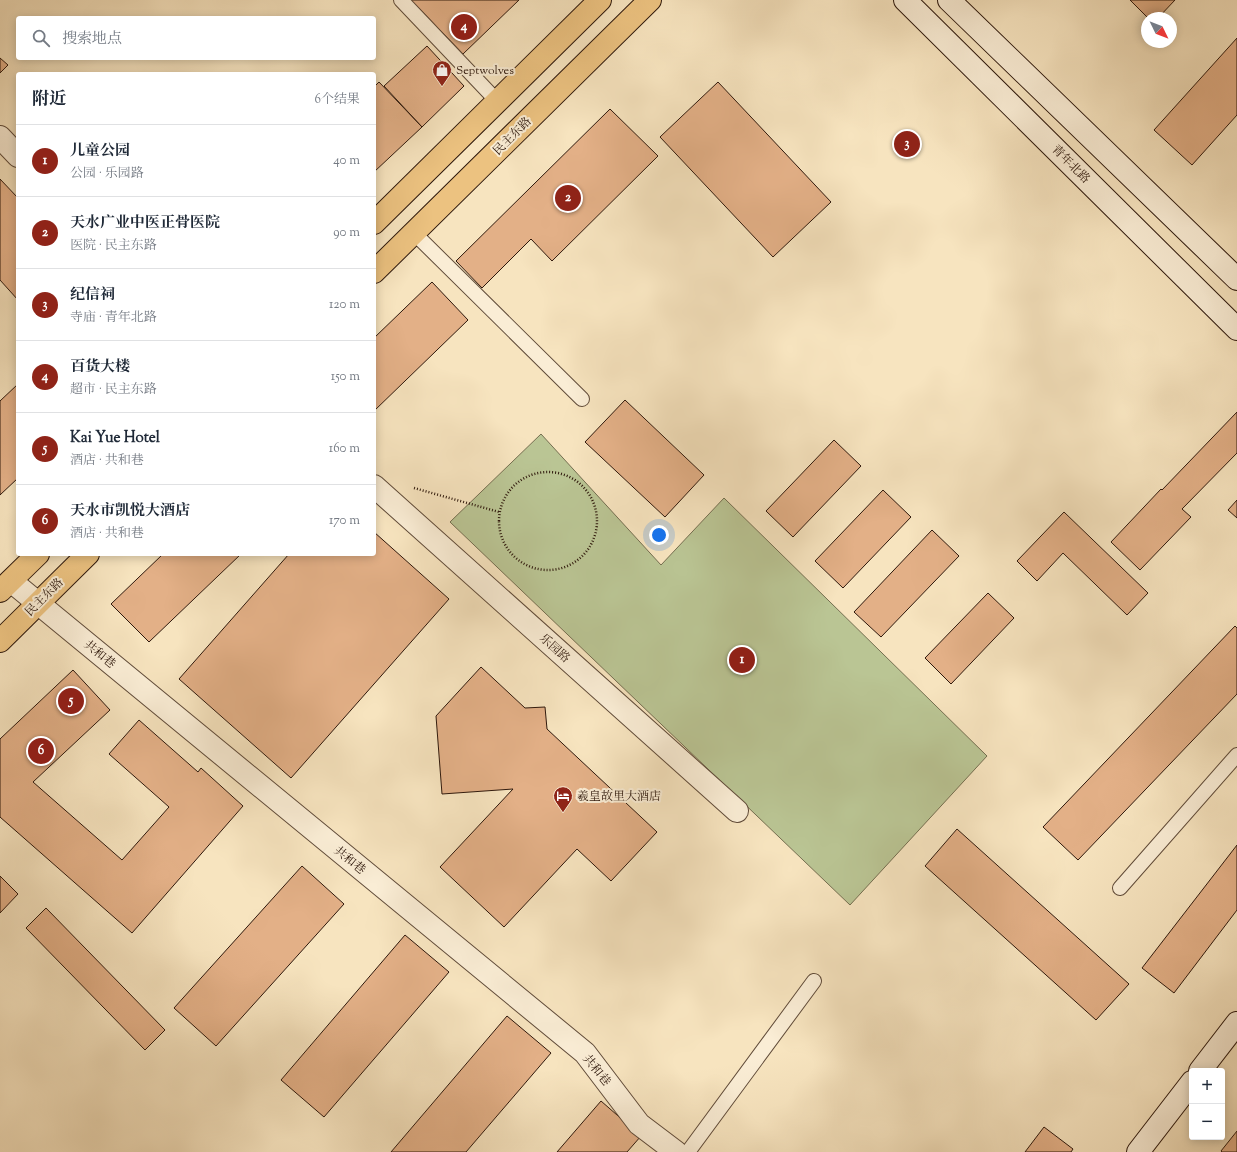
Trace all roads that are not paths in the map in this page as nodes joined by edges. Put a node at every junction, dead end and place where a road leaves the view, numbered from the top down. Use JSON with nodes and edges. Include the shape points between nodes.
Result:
{"nodes":[{"id":1,"x":401,"y":0,"type":"edge"},
{"id":2,"x":600,"y":0,"type":"edge"},
{"id":3,"x":650,"y":0,"type":"edge"},
{"id":4,"x":905,"y":0,"type":"edge"},
{"id":5,"x":949,"y":0,"type":"edge"},
{"id":6,"x":497,"y":101,"type":"junction"},
{"id":7,"x":0,"y":138,"type":"edge"},
{"id":8,"x":16,"y":154,"type":"edge"},
{"id":9,"x":376,"y":221,"type":"edge"},
{"id":10,"x":414,"y":233,"type":"junction"},
{"id":11,"x":376,"y":270,"type":"edge"},
{"id":12,"x":1237,"y":279,"type":"edge"},
{"id":13,"x":1237,"y":329,"type":"edge"},
{"id":14,"x":582,"y":399,"type":"dead end"},
{"id":15,"x":376,"y":488,"type":"edge"},
{"id":16,"x":36,"y":556,"type":"edge"},
{"id":17,"x":86,"y":556,"type":"edge"},
{"id":18,"x":6,"y":586,"type":"edge"},
{"id":19,"x":38,"y":603,"type":"junction"},
{"id":20,"x":1,"y":637,"type":"edge"},
{"id":21,"x":1237,"y":755,"type":"edge"},
{"id":22,"x":737,"y":811,"type":"dead end"},
{"id":23,"x":1120,"y":888,"type":"dead end"},
{"id":24,"x":814,"y":981,"type":"dead end"},
{"id":25,"x":1237,"y":1023,"type":"edge"},
{"id":26,"x":1202,"y":1068,"type":"edge"},
{"id":27,"x":1189,"y":1086,"type":"edge"},
{"id":28,"x":676,"y":1152,"type":"edge"},
{"id":29,"x":688,"y":1152,"type":"edge"},
{"id":30,"x":1138,"y":1152,"type":"edge"}],
"edges":[{"from":1,"to":6,"type":"lane"},
{"from":2,"to":6,"type":"main road"},
{"from":3,"to":10,"type":"main road","name":"民主东路"},
{"from":4,"to":13,"type":"street","name":"青年北路"},
{"from":5,"to":12,"type":"street"},
{"from":6,"to":9,"type":"main road"},
{"from":7,"to":8,"type":"street"},
{"from":10,"to":11,"type":"main road","name":"民主东路"},
{"from":10,"to":14,"type":"lane"},
{"from":15,"to":22,"type":"street","name":"乐园路"},
{"from":16,"to":18,"type":"main road"},
{"from":17,"to":19,"type":"main road","name":"民主东路"},
{"from":18,"to":19,"type":"street","name":"共和巷"},
{"from":19,"to":20,"type":"main road","name":"民主东路"},
{"from":19,"to":28,"type":"street","name":"共和巷","via":[[585,1054],[639,1124]]},
{"from":21,"to":23,"type":"lane"},
{"from":24,"to":29,"type":"lane"},
{"from":25,"to":26,"type":"street"},
{"from":27,"to":30,"type":"street"}]}
